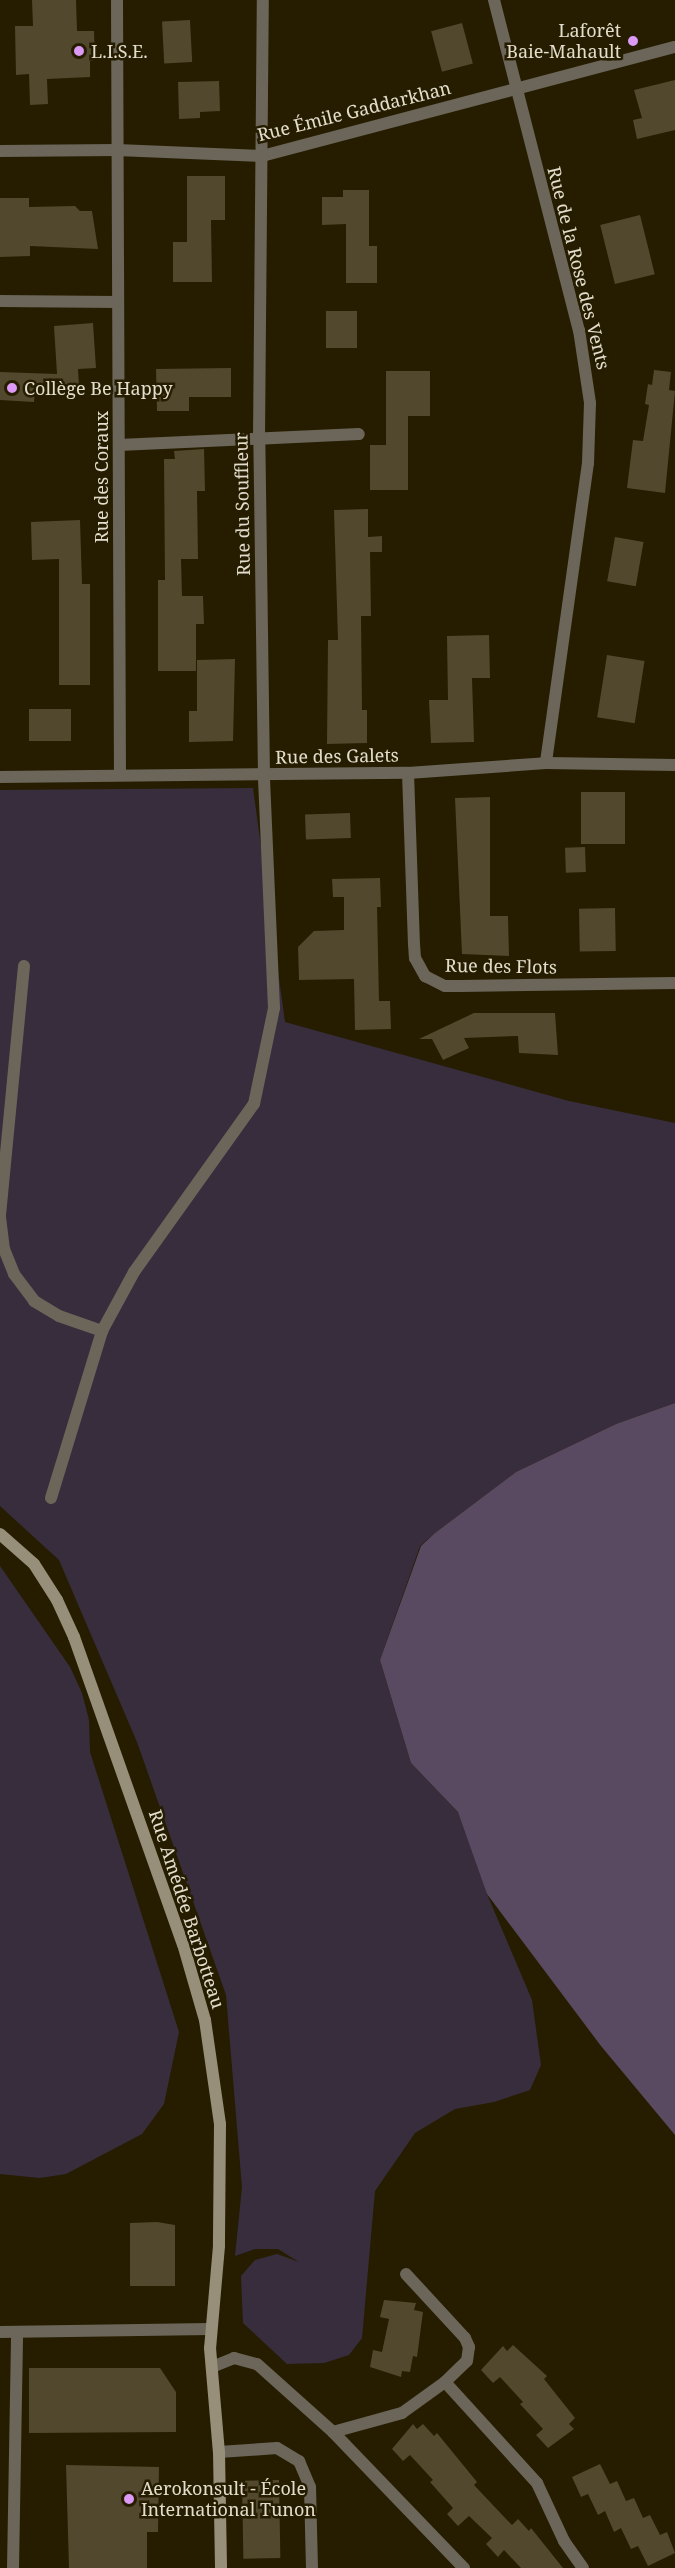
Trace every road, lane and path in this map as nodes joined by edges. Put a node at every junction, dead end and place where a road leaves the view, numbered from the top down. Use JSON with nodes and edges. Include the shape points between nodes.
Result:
{"nodes":[{"id":1,"x":117,"y":0,"type":"edge"},
{"id":2,"x":263,"y":0,"type":"edge"},
{"id":3,"x":494,"y":0,"type":"edge"},
{"id":4,"x":675,"y":48,"type":"edge"},
{"id":5,"x":514,"y":88,"type":"junction"},
{"id":6,"x":117,"y":150,"type":"junction"},
{"id":7,"x":0,"y":151,"type":"edge"},
{"id":8,"x":262,"y":156,"type":"junction"},
{"id":9,"x":0,"y":301,"type":"edge"},
{"id":10,"x":117,"y":302,"type":"junction"},
{"id":11,"x":359,"y":434,"type":"dead end"},
{"id":12,"x":259,"y":437,"type":"junction"},
{"id":13,"x":120,"y":445,"type":"junction"},
{"id":14,"x":546,"y":763,"type":"junction"},
{"id":15,"x":675,"y":765,"type":"edge"},
{"id":16,"x":120,"y":773,"type":"junction"},
{"id":17,"x":408,"y":773,"type":"junction"},
{"id":18,"x":264,"y":775,"type":"junction"},
{"id":19,"x":0,"y":777,"type":"edge"},
{"id":20,"x":24,"y":966,"type":"dead end"},
{"id":21,"x":675,"y":983,"type":"edge"},
{"id":22,"x":102,"y":1331,"type":"junction"},
{"id":23,"x":51,"y":1498,"type":"dead end"},
{"id":24,"x":0,"y":1534,"type":"edge"},
{"id":25,"x":406,"y":2274,"type":"dead end"},
{"id":26,"x":210,"y":2329,"type":"junction"},
{"id":27,"x":0,"y":2332,"type":"edge"},
{"id":28,"x":17,"y":2332,"type":"junction"},
{"id":29,"x":212,"y":2367,"type":"junction"},
{"id":30,"x":445,"y":2382,"type":"junction"},
{"id":31,"x":333,"y":2432,"type":"junction"},
{"id":32,"x":219,"y":2452,"type":"junction"},
{"id":33,"x":13,"y":2568,"type":"edge"},
{"id":34,"x":221,"y":2568,"type":"edge"},
{"id":35,"x":312,"y":2568,"type":"edge"},
{"id":36,"x":464,"y":2568,"type":"edge"},
{"id":37,"x":583,"y":2568,"type":"edge"}],
"edges":[{"from":1,"to":6,"type":"street","name":"Rue des Coraux"},
{"from":2,"to":8,"type":"street","name":"Rue du Souffleur"},
{"from":3,"to":5,"type":"street","name":"Rue de la Rose des Vents"},
{"from":4,"to":5,"type":"street","name":"Rue Émile Gaddarkhan"},
{"from":5,"to":8,"type":"street","name":"Rue Émile Gaddarkhan"},
{"from":5,"to":14,"type":"street","name":"Rue de la Rose des Vents","via":[[579,330],[590,403],[588,463]]},
{"from":6,"to":7,"type":"street","name":"Rue Émile Gaddarkhan"},
{"from":6,"to":8,"type":"street","name":"Rue Émile Gaddarkhan"},
{"from":6,"to":10,"type":"street","name":"Rue des Coraux"},
{"from":8,"to":12,"type":"street","name":"Rue du Souffleur"},
{"from":9,"to":10,"type":"street"},
{"from":10,"to":13,"type":"street","name":"Rue des Coraux"},
{"from":11,"to":12,"type":"street"},
{"from":12,"to":13,"type":"street"},
{"from":12,"to":18,"type":"street","name":"Rue du Souffleur"},
{"from":13,"to":16,"type":"street","name":"Rue des Coraux"},
{"from":14,"to":15,"type":"street","name":"Rue des Galets"},
{"from":14,"to":17,"type":"street","name":"Rue des Galets"},
{"from":16,"to":18,"type":"street","name":"Rue des Galets"},
{"from":16,"to":19,"type":"street","name":"Rue des Galets"},
{"from":17,"to":18,"type":"street","name":"Rue des Galets"},
{"from":17,"to":21,"type":"street","name":"Rue des Flots","via":[[415,958],[425,976],[445,986]]},
{"from":18,"to":22,"type":"street","name":"Rue du Souffleur","via":[[274,1008],[254,1104],[134,1272]]},
{"from":20,"to":22,"type":"street","via":[[0,1217],[4,1249],[14,1274],[34,1301],[59,1316]]},
{"from":22,"to":23,"type":"street","name":"Rue du Souffleur"},
{"from":24,"to":26,"type":"street","name":"Rue Amédée Barbotteau","via":[[40,1573],[74,1637],[183,1944],[205,2020],[220,2124],[219,2246]]},
{"from":25,"to":30,"type":"street","via":[[467,2342],[466,2361]]},
{"from":26,"to":28,"type":"street"},
{"from":26,"to":29,"type":"street","name":"Rue Amédée Barbotteau"},
{"from":27,"to":28,"type":"street"},
{"from":28,"to":33,"type":"street"},
{"from":29,"to":31,"type":"street","via":[[234,2358],[257,2364]]},
{"from":29,"to":32,"type":"street","name":"Rue Amédée Barbotteau"},
{"from":30,"to":31,"type":"street","via":[[402,2413]]},
{"from":30,"to":37,"type":"street","via":[[537,2483],[564,2541]]},
{"from":31,"to":36,"type":"street"},
{"from":32,"to":34,"type":"street","name":"Rue Amédée Barbotteau"},
{"from":32,"to":35,"type":"street","via":[[277,2448],[299,2461],[310,2487]]}]}
